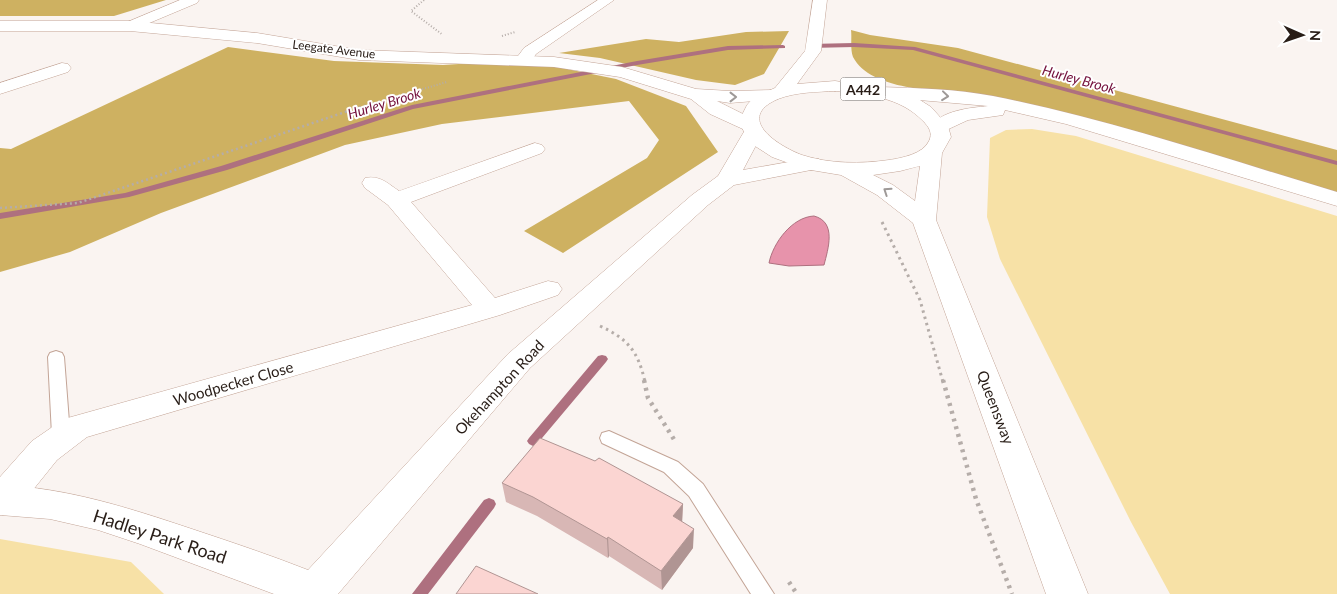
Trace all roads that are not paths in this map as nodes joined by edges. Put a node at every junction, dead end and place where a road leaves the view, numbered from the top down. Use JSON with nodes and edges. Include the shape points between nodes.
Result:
{"nodes":[{"id":1,"x":192,"y":0,"type":"edge"},
{"id":2,"x":607,"y":0,"type":"edge"},
{"id":3,"x":820,"y":0,"type":"edge"},
{"id":4,"x":0,"y":26,"type":"edge"},
{"id":5,"x":130,"y":26,"type":"junction"},
{"id":6,"x":820,"y":55,"type":"junction"},
{"id":7,"x":523,"y":60,"type":"junction"},
{"id":8,"x":62,"y":68,"type":"dead end"},
{"id":9,"x":0,"y":89,"type":"edge"},
{"id":10,"x":872,"y":90,"type":"junction"},
{"id":11,"x":694,"y":94,"type":"junction"},
{"id":12,"x":777,"y":94,"type":"junction"},
{"id":13,"x":1027,"y":111,"type":"junction"},
{"id":14,"x":940,"y":127,"type":"junction"},
{"id":15,"x":751,"y":128,"type":"junction"},
{"id":16,"x":535,"y":149,"type":"dead end"},
{"id":17,"x":932,"y":152,"type":"junction"},
{"id":18,"x":811,"y":164,"type":"junction"},
{"id":19,"x":845,"y":169,"type":"junction"},
{"id":20,"x":727,"y":180,"type":"junction"},
{"id":21,"x":372,"y":183,"type":"dead end"},
{"id":22,"x":396,"y":200,"type":"junction"},
{"id":23,"x":1337,"y":200,"type":"edge"},
{"id":24,"x":924,"y":220,"type":"junction"},
{"id":25,"x":548,"y":289,"type":"dead end"},
{"id":26,"x":490,"y":309,"type":"junction"},
{"id":27,"x":56,"y":357,"type":"dead end"},
{"id":28,"x":61,"y":435,"type":"junction"},
{"id":29,"x":609,"y":438,"type":"dead end"},
{"id":30,"x":2,"y":500,"type":"edge"},
{"id":31,"x":313,"y":593,"type":"edge"},
{"id":32,"x":763,"y":594,"type":"edge"},
{"id":33,"x":1067,"y":594,"type":"edge"}],
"edges":[{"from":1,"to":5,"type":"street"},
{"from":2,"to":7,"type":"street","via":[[530,51]]},
{"from":3,"to":6,"type":"street"},
{"from":4,"to":5,"type":"street","name":"Leegate Avenue"},
{"from":5,"to":7,"type":"street","name":"Leegate Avenue","via":[[257,38],[359,55]]},
{"from":6,"to":10,"type":"street","number":"A442"},
{"from":6,"to":12,"type":"street","number":"A442"},
{"from":7,"to":11,"type":"street","name":"Leegate Avenue","via":[[592,66]]},
{"from":8,"to":9,"type":"street"},
{"from":10,"to":12,"type":"street","number":"A442","via":[[807,87]]},
{"from":10,"to":13,"type":"street","one_way":true,"via":[[991,101]]},
{"from":10,"to":14,"type":"street","number":"A442","via":[[906,101],[928,113]]},
{"from":11,"to":12,"type":"street","name":"Leegate Avenue","one_way":true,"via":[[730,97]]},
{"from":11,"to":15,"type":"street","name":"Leegate Avenue"},
{"from":12,"to":15,"type":"street","number":"A442","via":[[758,104],[750,114]]},
{"from":13,"to":14,"type":"street","via":[[986,111],[963,115]]},
{"from":13,"to":23,"type":"street","via":[[1072,120]]},
{"from":14,"to":17,"type":"street","via":[[940,140]]},
{"from":15,"to":18,"type":"street","name":"Leegate Avenue","via":[[765,144]]},
{"from":15,"to":20,"type":"street","name":"Okehampton Road"},
{"from":16,"to":22,"type":"street"},
{"from":17,"to":19,"type":"street","via":[[911,163]]},
{"from":17,"to":24,"type":"street"},
{"from":18,"to":19,"type":"street"},
{"from":18,"to":20,"type":"street","name":"Okehampton Road"},
{"from":24,"to":19,"type":"street","one_way":true,"via":[[886,190]]},
{"from":20,"to":31,"type":"street","name":"Okehampton Road","via":[[700,200],[518,361]]},
{"from":21,"to":22,"type":"street"},
{"from":22,"to":26,"type":"street"},
{"from":24,"to":33,"type":"street","name":"Queensway"},
{"from":25,"to":26,"type":"street","name":"Woodpecker Close"},
{"from":26,"to":28,"type":"street","name":"Woodpecker Close"},
{"from":27,"to":28,"type":"lane"},
{"from":28,"to":30,"type":"street","name":"Woodpecker Close","via":[[46,447]]},
{"from":29,"to":32,"type":"lane","via":[[672,467],[696,490]]},
{"from":30,"to":31,"type":"street","name":"Hadley Park Road","via":[[64,506],[115,518],[285,578]]}]}
